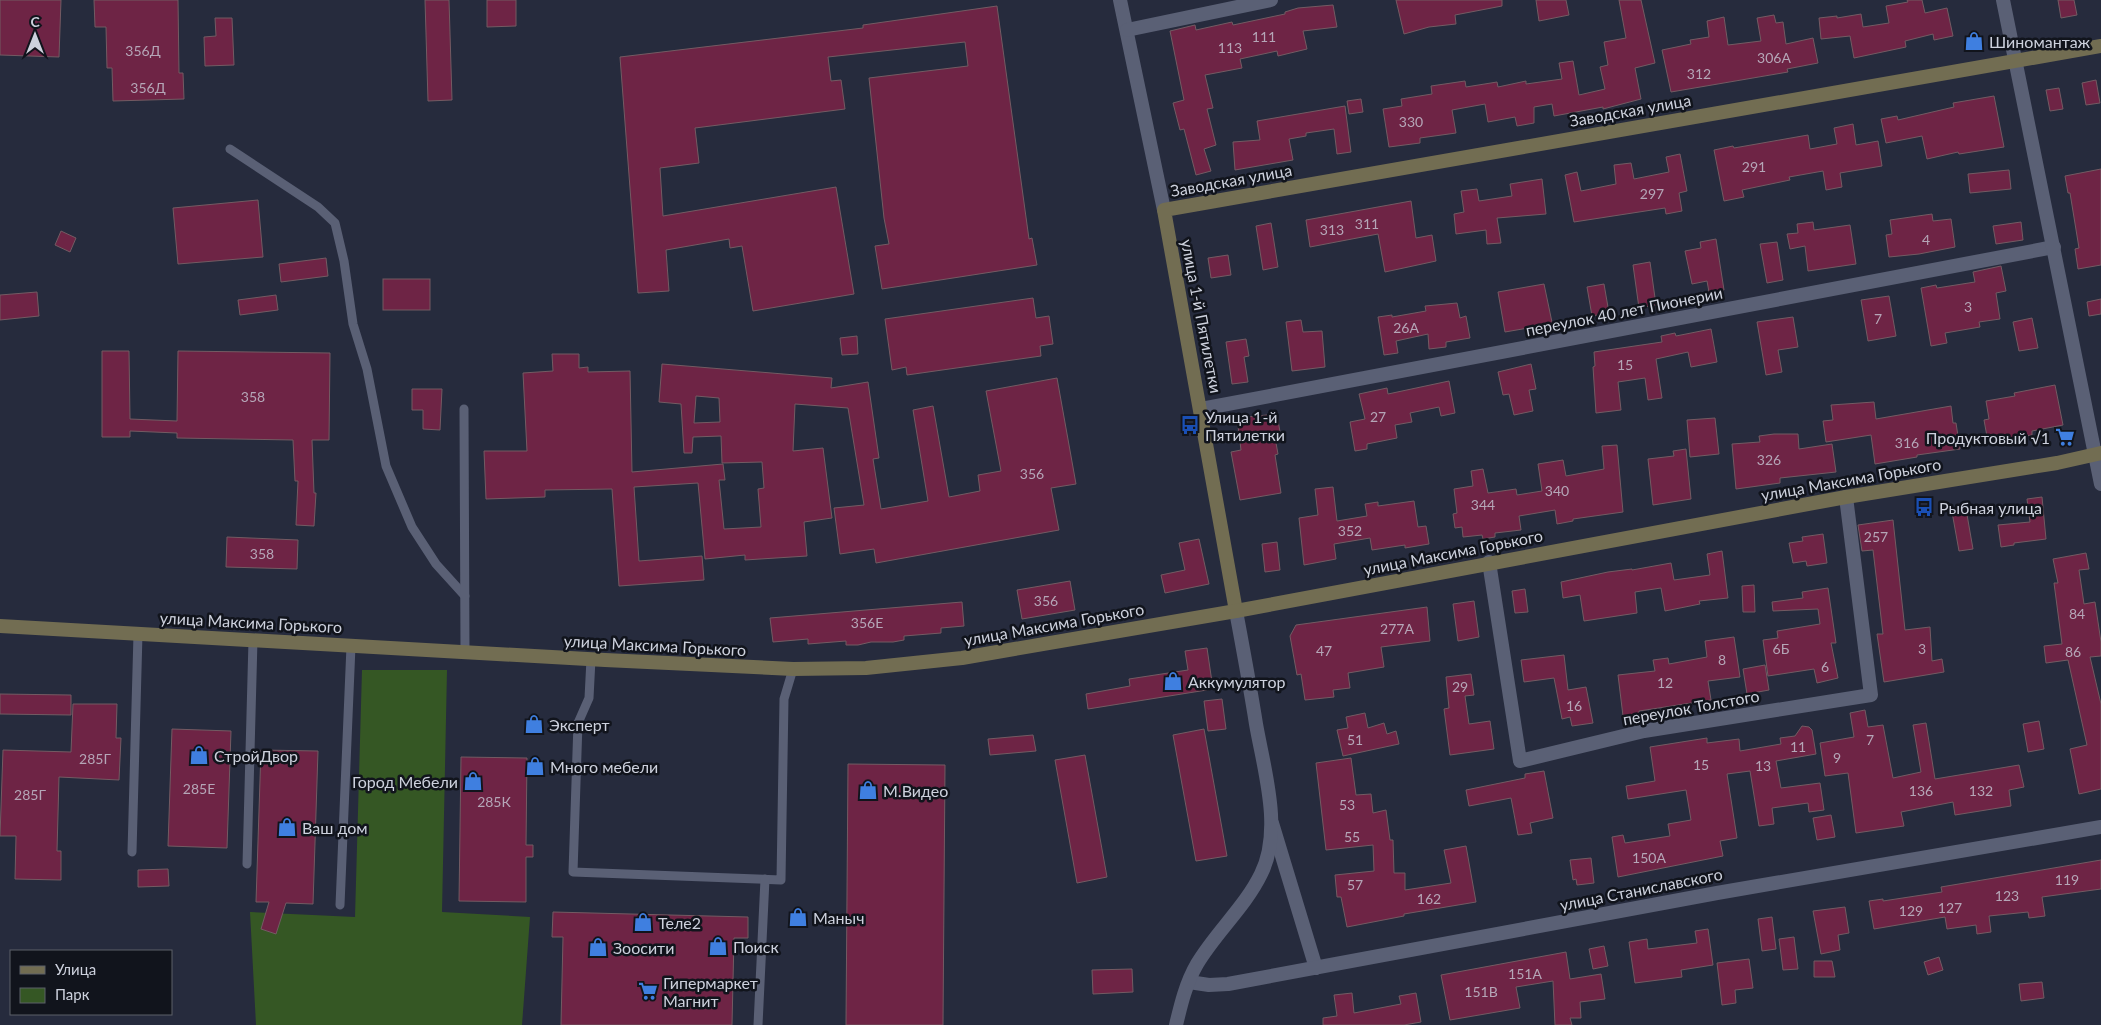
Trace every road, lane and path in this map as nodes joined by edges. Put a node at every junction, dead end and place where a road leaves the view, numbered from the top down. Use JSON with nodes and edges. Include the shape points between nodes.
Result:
{"nodes":[{"id":1,"x":1120,"y":0,"type":"edge"},
{"id":2,"x":1271,"y":0,"type":"edge"},
{"id":3,"x":2003,"y":0,"type":"edge"},
{"id":4,"x":1127,"y":30,"type":"junction"},
{"id":5,"x":2101,"y":46,"type":"edge"},
{"id":6,"x":2016,"y":61,"type":"junction"},
{"id":7,"x":230,"y":149,"type":"dead end"},
{"id":8,"x":1164,"y":210,"type":"junction"},
{"id":9,"x":2054,"y":247,"type":"junction"},
{"id":10,"x":464,"y":409,"type":"dead end"},
{"id":11,"x":1201,"y":409,"type":"junction"},
{"id":12,"x":2098,"y":454,"type":"edge"},
{"id":13,"x":2101,"y":484,"type":"edge"},
{"id":14,"x":1846,"y":497,"type":"junction"},
{"id":15,"x":1489,"y":562,"type":"junction"},
{"id":16,"x":465,"y":596,"type":"junction"},
{"id":17,"x":1236,"y":611,"type":"junction"},
{"id":18,"x":0,"y":626,"type":"edge"},
{"id":19,"x":138,"y":634,"type":"junction"},
{"id":20,"x":253,"y":640,"type":"junction"},
{"id":21,"x":351,"y":646,"type":"junction"},
{"id":22,"x":465,"y":652,"type":"junction"},
{"id":23,"x":591,"y":659,"type":"junction"},
{"id":24,"x":793,"y":669,"type":"junction"},
{"id":25,"x":1270,"y":817,"type":"junction"},
{"id":26,"x":2101,"y":827,"type":"edge"},
{"id":27,"x":132,"y":852,"type":"dead end"},
{"id":28,"x":247,"y":864,"type":"dead end"},
{"id":29,"x":765,"y":879,"type":"junction"},
{"id":30,"x":340,"y":905,"type":"dead end"},
{"id":31,"x":1316,"y":968,"type":"junction"},
{"id":32,"x":1189,"y":982,"type":"junction"},
{"id":33,"x":758,"y":1025,"type":"edge"},
{"id":34,"x":1176,"y":1025,"type":"edge"}],
"edges":[{"from":1,"to":4,"type":"street","name":"улица 1-й Пятилетки"},
{"from":2,"to":4,"type":"street"},
{"from":3,"to":6,"type":"street"},
{"from":4,"to":8,"type":"street","name":"улица 1-й Пятилетки"},
{"from":5,"to":6,"type":"main road","name":"Заводская улица"},
{"from":6,"to":8,"type":"main road","name":"Заводская улица"},
{"from":6,"to":9,"type":"street"},
{"from":7,"to":16,"type":"lane","via":[[318,207],[335,223],[353,324],[367,369],[386,466],[412,527],[436,564]]},
{"from":8,"to":11,"type":"main road","name":"улица 1-й Пятилетки"},
{"from":9,"to":11,"type":"street","name":"переулок 40 лет Пионерии"},
{"from":9,"to":12,"type":"street"},
{"from":10,"to":16,"type":"lane"},
{"from":11,"to":17,"type":"main road","name":"улица 1-й Пятилетки"},
{"from":12,"to":13,"type":"street"},
{"from":12,"to":14,"type":"main road","name":"улица Максима Горького"},
{"from":14,"to":15,"type":"main road","name":"улица Максима Горького"},
{"from":14,"to":15,"type":"street","name":"переулок Толстого","via":[[1871,695],[1644,731],[1520,761]]},
{"from":15,"to":17,"type":"main road","name":"улица Максима Горького"},
{"from":16,"to":22,"type":"lane"},
{"from":17,"to":24,"type":"main road","name":"улица Максима Горького","via":[[962,658],[866,668]]},
{"from":17,"to":25,"type":"street","name":"улица 1-й Пятилетки"},
{"from":18,"to":19,"type":"main road","name":"улица Максима Горького"},
{"from":19,"to":20,"type":"main road","name":"улица Максима Горького"},
{"from":19,"to":27,"type":"lane"},
{"from":20,"to":21,"type":"main road","name":"улица Максима Горького"},
{"from":20,"to":28,"type":"lane"},
{"from":21,"to":22,"type":"main road","name":"улица Максима Горького"},
{"from":21,"to":30,"type":"lane"},
{"from":22,"to":23,"type":"main road","name":"улица Максима Горького"},
{"from":23,"to":24,"type":"main road","name":"улица Максима Горького"},
{"from":23,"to":29,"type":"lane","via":[[589,698],[578,723],[573,872]]},
{"from":24,"to":29,"type":"lane","via":[[784,699],[781,880]]},
{"from":25,"to":31,"type":"street","name":"улица 1-й Пятилетки"},
{"from":25,"to":32,"type":"street","name":"улица 1-й Пятилетки","via":[[1270,839],[1261,874],[1197,964]]},
{"from":26,"to":31,"type":"street","name":"улица Станиславского","via":[[1717,893]]},
{"from":29,"to":33,"type":"lane"},
{"from":31,"to":32,"type":"street","name":"улица Станиславского","via":[[1228,984]]},
{"from":32,"to":34,"type":"street","name":"улица 1-й Пятилетки"}]}
